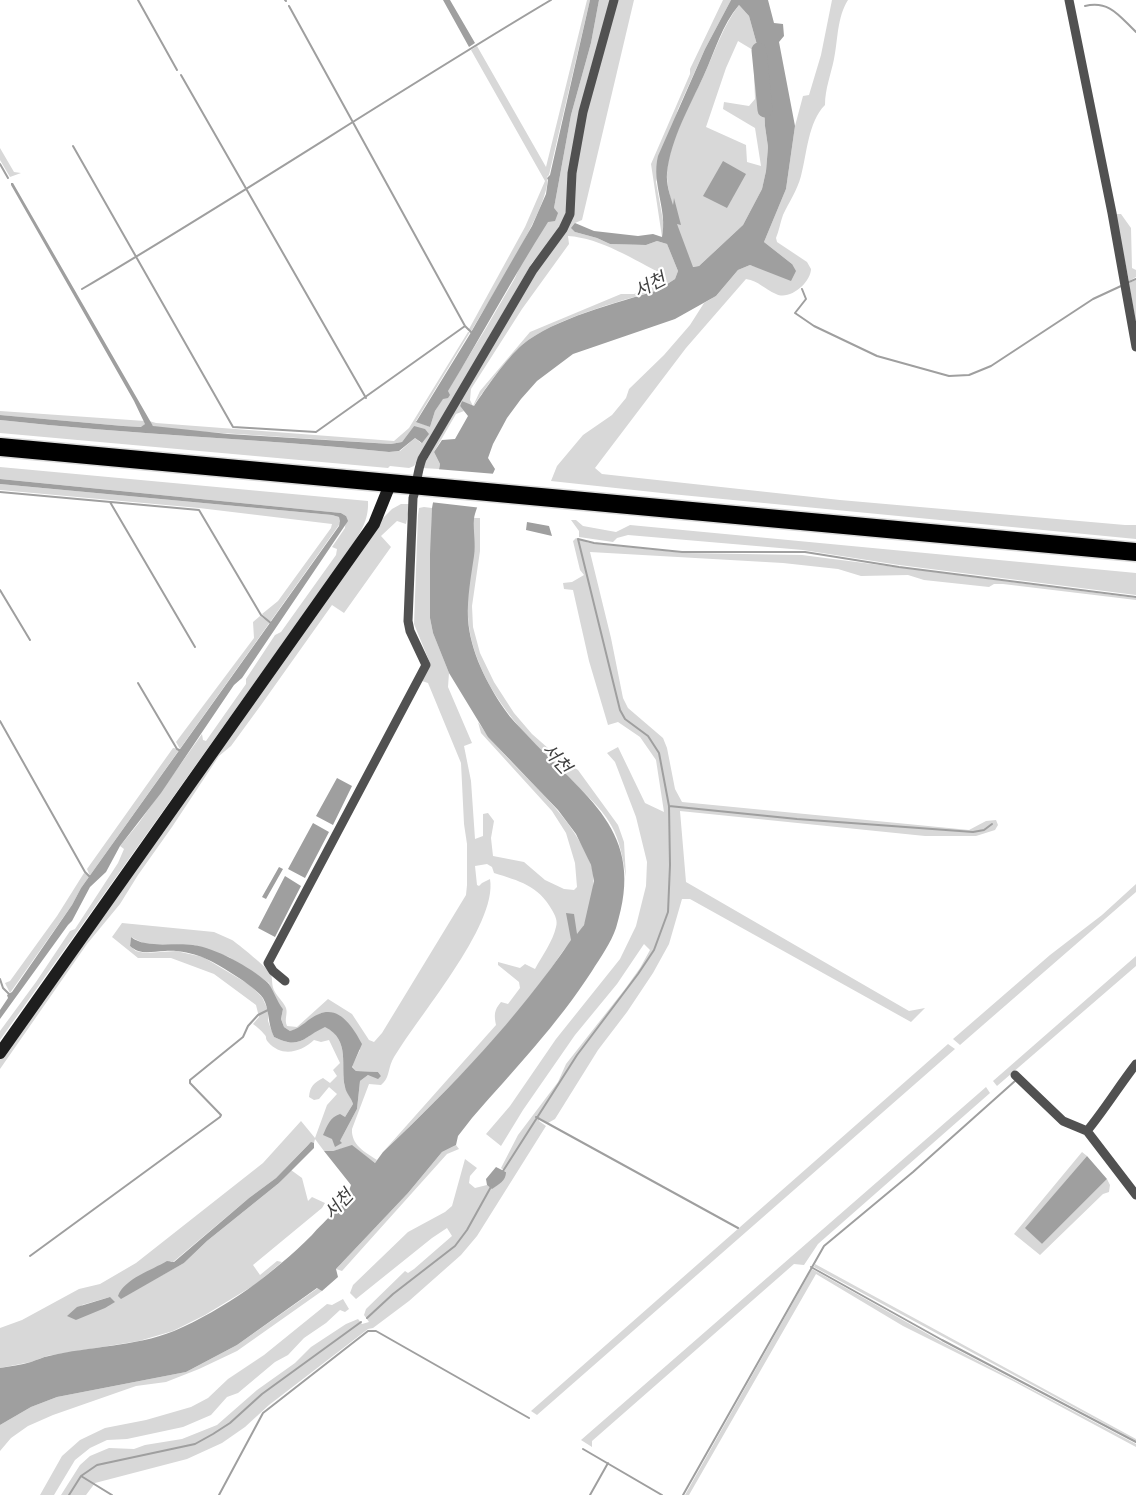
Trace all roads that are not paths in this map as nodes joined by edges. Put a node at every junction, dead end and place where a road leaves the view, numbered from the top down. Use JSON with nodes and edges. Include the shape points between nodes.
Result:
{"nodes":[{"id":1,"x":614,"y":0,"type":"edge"},
{"id":2,"x":1069,"y":0,"type":"edge"},
{"id":3,"x":1136,"y":347,"type":"edge"},
{"id":4,"x":0,"y":447,"type":"edge"},
{"id":5,"x":391,"y":482,"type":"junction"},
{"id":6,"x":417,"y":484,"type":"junction"},
{"id":7,"x":1136,"y":552,"type":"edge"},
{"id":8,"x":285,"y":981,"type":"dead end"},
{"id":9,"x":0,"y":1053,"type":"edge"},
{"id":10,"x":1136,"y":1064,"type":"edge"},
{"id":11,"x":1015,"y":1075,"type":"dead end"},
{"id":12,"x":1087,"y":1131,"type":"junction"},
{"id":13,"x":1136,"y":1195,"type":"edge"}],
"edges":[{"from":1,"to":6,"type":"street","via":[[583,112],[572,172],[570,214],[422,459]]},
{"from":2,"to":3,"type":"street"},
{"from":4,"to":5,"type":"highway"},
{"from":5,"to":6,"type":"highway"},
{"from":5,"to":9,"type":"street","via":[[374,524]]},
{"from":6,"to":7,"type":"highway"},
{"from":6,"to":8,"type":"street","via":[[413,498],[408,621],[426,665],[268,963]]},
{"from":10,"to":12,"type":"street"},
{"from":11,"to":12,"type":"street","via":[[1063,1121]]},
{"from":12,"to":13,"type":"street"}]}
